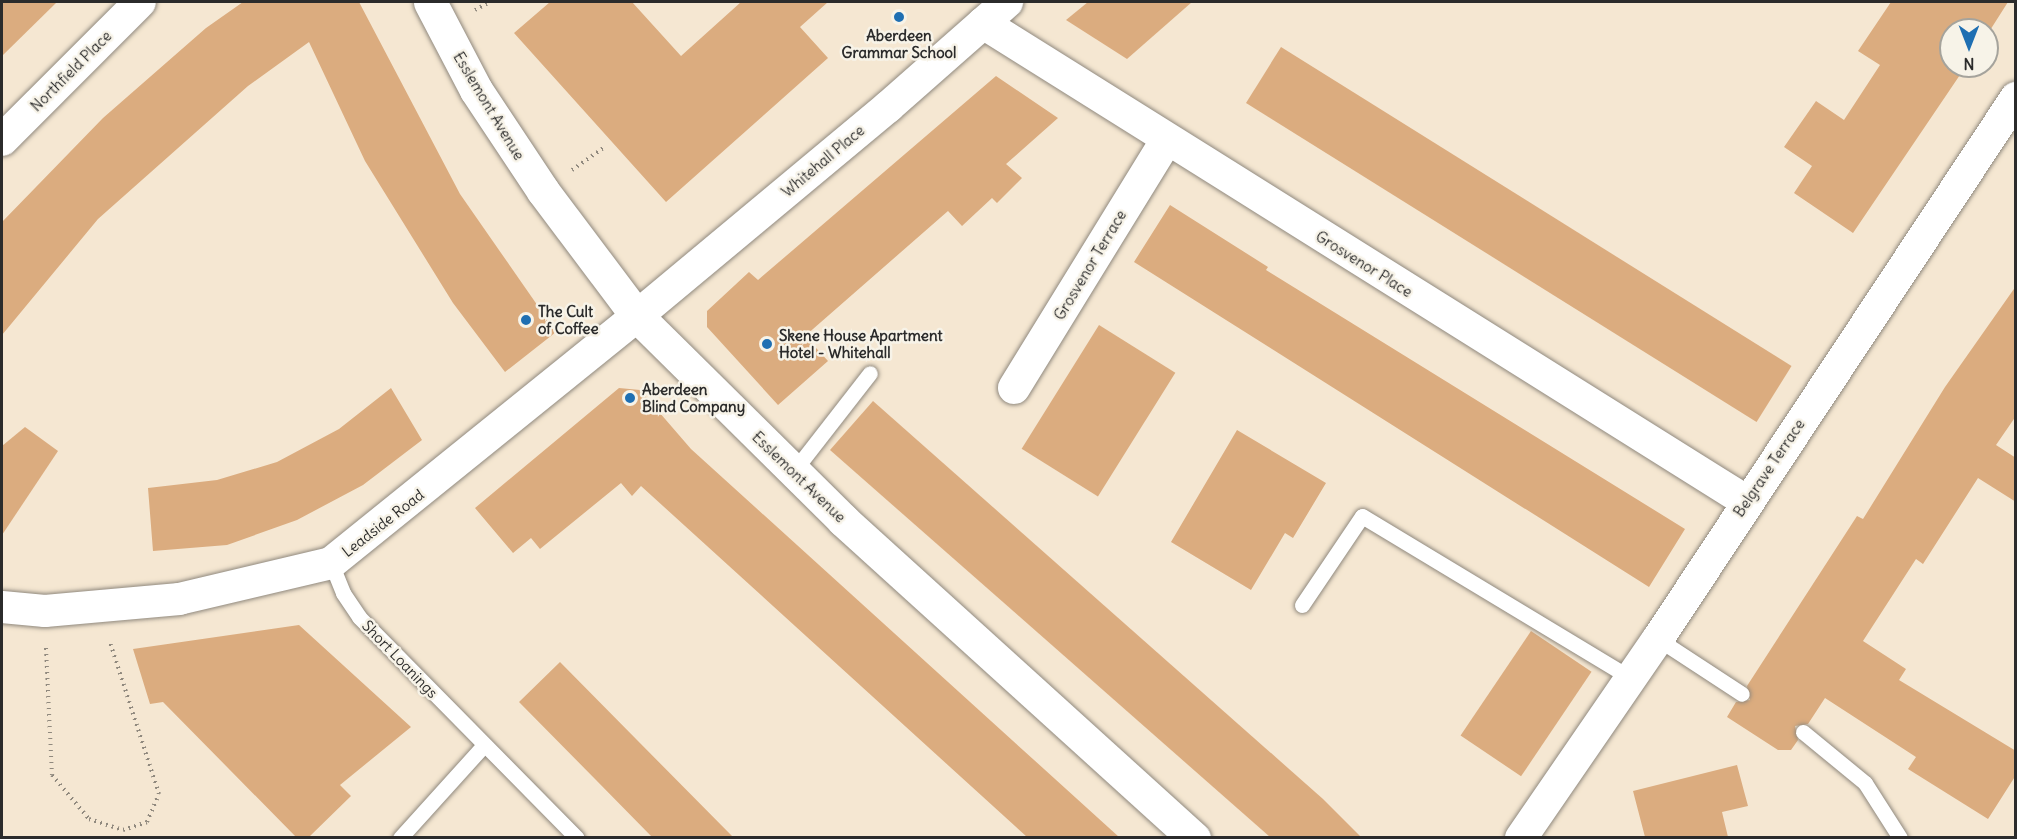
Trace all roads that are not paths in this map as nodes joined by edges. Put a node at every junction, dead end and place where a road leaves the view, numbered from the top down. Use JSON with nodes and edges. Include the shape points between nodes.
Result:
{"nodes":[{"id":1,"x":140,"y":2,"type":"edge"},
{"id":2,"x":430,"y":2,"type":"edge"},
{"id":3,"x":1007,"y":2,"type":"edge"},
{"id":4,"x":983,"y":23,"type":"junction"},
{"id":5,"x":2016,"y":98,"type":"edge"},
{"id":6,"x":2,"y":140,"type":"edge"},
{"id":7,"x":1166,"y":141,"type":"junction"},
{"id":8,"x":637,"y":316,"type":"junction"},
{"id":9,"x":870,"y":373,"type":"dead end"},
{"id":10,"x":1014,"y":388,"type":"dead end"},
{"id":11,"x":793,"y":472,"type":"junction"},
{"id":12,"x":1746,"y":501,"type":"junction"},
{"id":13,"x":331,"y":563,"type":"junction"},
{"id":14,"x":1302,"y":605,"type":"dead end"},
{"id":15,"x":2,"y":607,"type":"edge"},
{"id":16,"x":1658,"y":639,"type":"junction"},
{"id":17,"x":1631,"y":678,"type":"junction"},
{"id":18,"x":1742,"y":694,"type":"dead end"},
{"id":19,"x":1803,"y":732,"type":"dead end"},
{"id":20,"x":484,"y":746,"type":"junction"},
{"id":21,"x":400,"y":837,"type":"edge"},
{"id":22,"x":577,"y":837,"type":"edge"},
{"id":23,"x":1194,"y":837,"type":"edge"},
{"id":24,"x":1521,"y":837,"type":"edge"},
{"id":25,"x":1900,"y":837,"type":"edge"}],
"edges":[{"from":1,"to":6,"type":"street","name":"Northfield Place"},
{"from":2,"to":8,"type":"street","name":"Esslemont Avenue","via":[[476,90],[543,192]]},
{"from":3,"to":4,"type":"street","name":"Whitehall Place"},
{"from":4,"to":7,"type":"street","name":"Grosvenor Place"},
{"from":4,"to":8,"type":"street","name":"Whitehall Place"},
{"from":5,"to":12,"type":"street","name":"Belgrave Terrace"},
{"from":7,"to":10,"type":"street","name":"Grosvenor Terrace"},
{"from":7,"to":12,"type":"street","name":"Grosvenor Place"},
{"from":8,"to":11,"type":"street","name":"Esslemont Avenue"},
{"from":8,"to":13,"type":"street","name":"Leadside Road"},
{"from":9,"to":11,"type":"lane"},
{"from":11,"to":23,"type":"street","name":"Esslemont Avenue"},
{"from":12,"to":16,"type":"street","name":"Belgrave Terrace"},
{"from":13,"to":15,"type":"street","name":"Leadside Road","via":[[180,599],[45,611]]},
{"from":13,"to":20,"type":"lane","name":"Short Loanings","via":[[343,593],[359,617]]},
{"from":14,"to":17,"type":"lane","via":[[1362,516]]},
{"from":16,"to":17,"type":"street","name":"Belgrave Terrace"},
{"from":16,"to":18,"type":"lane"},
{"from":17,"to":24,"type":"street","name":"Belgrave Terrace"},
{"from":19,"to":25,"type":"lane","via":[[1865,783]]},
{"from":20,"to":21,"type":"lane"},
{"from":20,"to":22,"type":"lane","name":"Short Loanings"}]}
